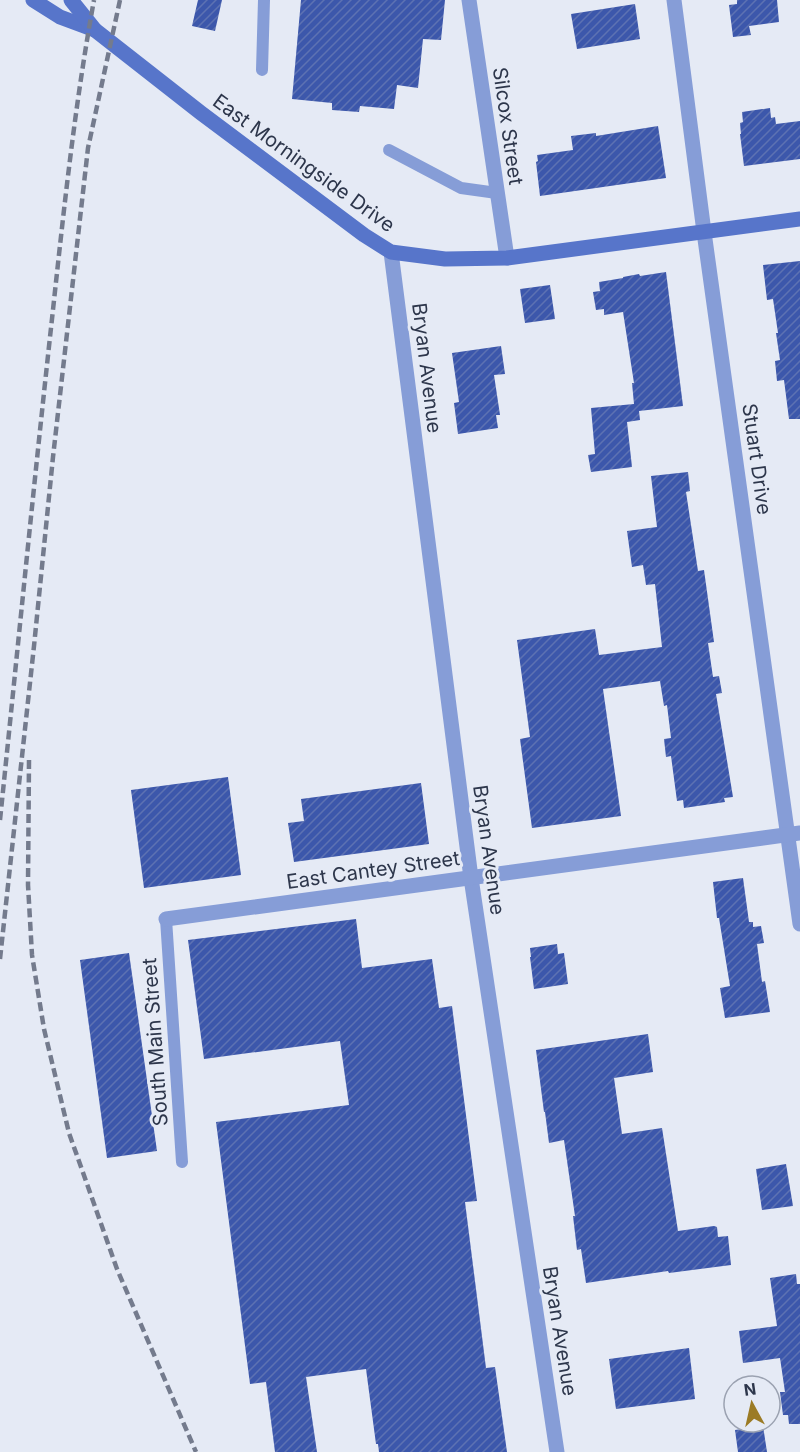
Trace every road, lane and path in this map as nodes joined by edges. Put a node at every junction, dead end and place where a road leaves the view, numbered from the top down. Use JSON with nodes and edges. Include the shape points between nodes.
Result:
{"nodes":[{"id":1,"x":33,"y":0,"type":"edge"},
{"id":2,"x":71,"y":0,"type":"edge"},
{"id":3,"x":264,"y":0,"type":"edge"},
{"id":4,"x":469,"y":0,"type":"edge"},
{"id":5,"x":674,"y":0,"type":"edge"},
{"id":6,"x":95,"y":30,"type":"junction"},
{"id":7,"x":262,"y":70,"type":"dead end"},
{"id":8,"x":389,"y":150,"type":"dead end"},
{"id":9,"x":497,"y":193,"type":"junction"},
{"id":10,"x":800,"y":219,"type":"edge"},
{"id":11,"x":704,"y":232,"type":"junction"},
{"id":12,"x":391,"y":252,"type":"junction"},
{"id":13,"x":507,"y":258,"type":"junction"},
{"id":14,"x":794,"y":834,"type":"edge"},
{"id":15,"x":471,"y":878,"type":"junction"},
{"id":16,"x":166,"y":920,"type":"joint"},
{"id":17,"x":800,"y":924,"type":"edge"},
{"id":18,"x":182,"y":1162,"type":"dead end"},
{"id":19,"x":557,"y":1452,"type":"edge"}],
"edges":[{"from":1,"to":6,"type":"street","via":[[60,17]]},
{"from":2,"to":6,"type":"street"},
{"from":3,"to":7,"type":"lane"},
{"from":4,"to":9,"type":"street","name":"Silcox Street"},
{"from":5,"to":11,"type":"street","name":"Stuart Drive"},
{"from":6,"to":12,"type":"street","name":"East Morningside Drive"},
{"from":8,"to":9,"type":"lane","via":[[461,188]]},
{"from":9,"to":13,"type":"street","name":"Silcox Street"},
{"from":10,"to":11,"type":"street","name":"East Morningside Drive"},
{"from":11,"to":13,"type":"street","name":"East Morningside Drive"},
{"from":11,"to":14,"type":"street","name":"Stuart Drive"},
{"from":12,"to":13,"type":"street","name":"East Morningside Drive","via":[[445,259]]},
{"from":12,"to":15,"type":"street","name":"Bryan Avenue"},
{"from":14,"to":15,"type":"street","name":"East Cantey Street"},
{"from":14,"to":17,"type":"street","name":"Stuart Drive"},
{"from":15,"to":16,"type":"street","name":"East Cantey Street"},
{"from":15,"to":19,"type":"street","name":"Bryan Avenue"},
{"from":16,"to":18,"type":"lane","name":"South Main Street"}]}
